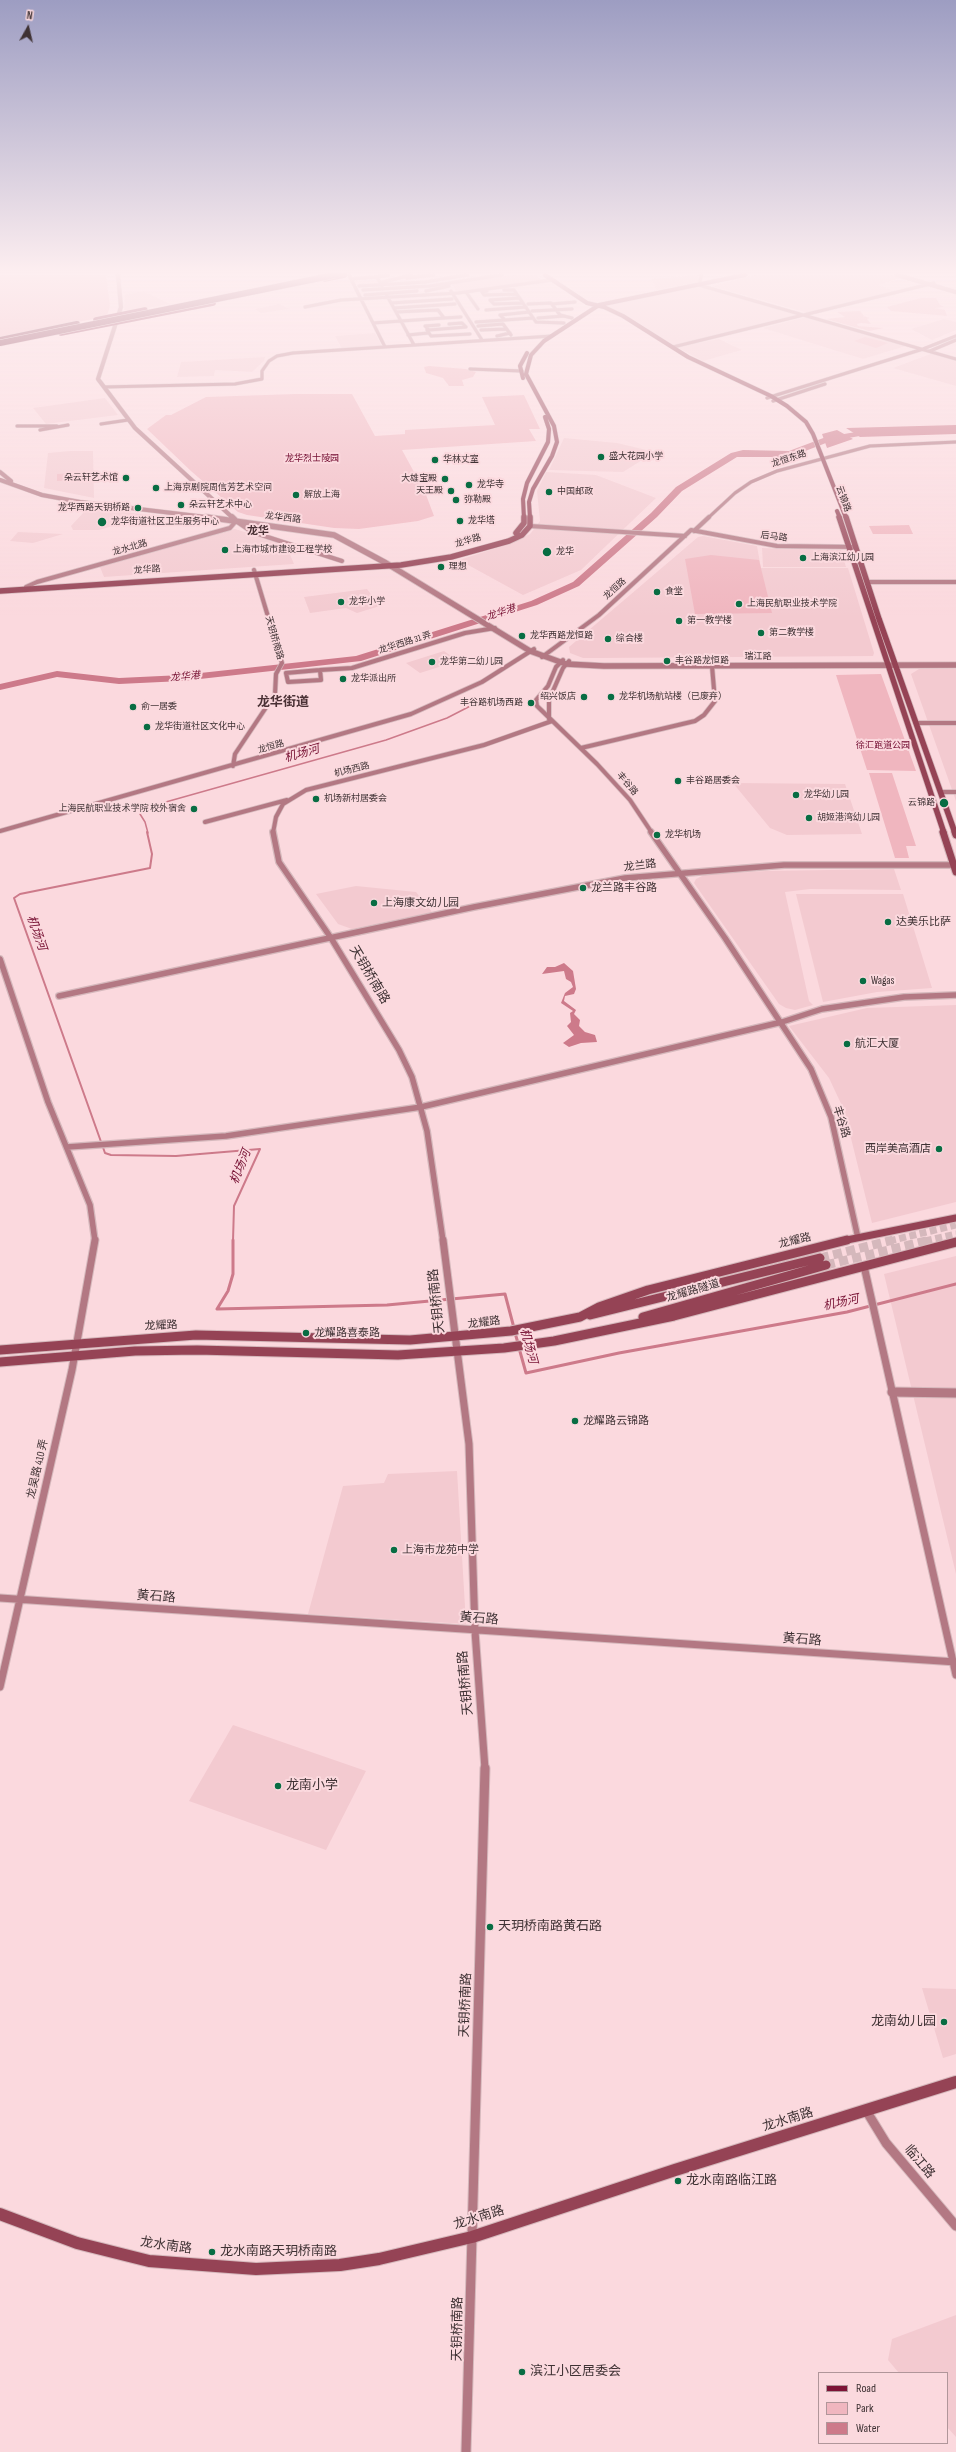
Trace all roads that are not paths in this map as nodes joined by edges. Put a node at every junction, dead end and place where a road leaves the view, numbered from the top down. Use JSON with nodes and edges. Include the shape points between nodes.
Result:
{"nodes":[{"id":1,"x":106,"y":389,"type":"edge"},
{"id":2,"x":529,"y":389,"type":"edge"},
{"id":3,"x":534,"y":389,"type":"edge"},
{"id":4,"x":754,"y":389,"type":"edge"},
{"id":5,"x":755,"y":389,"type":"edge"},
{"id":6,"x":798,"y":389,"type":"edge"},
{"id":7,"x":801,"y":389,"type":"edge"},
{"id":8,"x":772,"y":398,"type":"junction"},
{"id":9,"x":128,"y":420,"type":"junction"},
{"id":10,"x":101,"y":424,"type":"dead end"},
{"id":11,"x":68,"y":425,"type":"dead end"},
{"id":12,"x":17,"y":426,"type":"dead end"},
{"id":13,"x":58,"y":426,"type":"dead end"},
{"id":14,"x":40,"y":430,"type":"dead end"},
{"id":15,"x":956,"y":442,"type":"edge"},
{"id":16,"x":817,"y":452,"type":"junction"},
{"id":17,"x":819,"y":458,"type":"junction"},
{"id":18,"x":0,"y":472,"type":"edge"},
{"id":19,"x":0,"y":480,"type":"edge"},
{"id":20,"x":17,"y":485,"type":"junction"},
{"id":21,"x":236,"y":521,"type":"junction"},
{"id":22,"x":530,"y":526,"type":"junction"},
{"id":23,"x":692,"y":531,"type":"junction"},
{"id":24,"x":685,"y":536,"type":"junction"},
{"id":25,"x":849,"y":547,"type":"junction"},
{"id":26,"x":856,"y":547,"type":"junction"},
{"id":27,"x":342,"y":560,"type":"dead end"},
{"id":28,"x":389,"y":564,"type":"junction"},
{"id":29,"x":254,"y":572,"type":"junction"},
{"id":30,"x":868,"y":582,"type":"junction"},
{"id":31,"x":956,"y":582,"type":"edge"},
{"id":32,"x":25,"y":589,"type":"junction"},
{"id":33,"x":41,"y":589,"type":"joint"},
{"id":34,"x":0,"y":590,"type":"edge"},
{"id":35,"x":495,"y":628,"type":"junction"},
{"id":36,"x":532,"y":650,"type":"junction"},
{"id":37,"x":545,"y":656,"type":"junction"},
{"id":38,"x":565,"y":662,"type":"junction"},
{"id":39,"x":888,"y":664,"type":"junction"},
{"id":40,"x":896,"y":664,"type":"junction"},
{"id":41,"x":956,"y":664,"type":"edge"},
{"id":42,"x":712,"y":666,"type":"junction"},
{"id":43,"x":320,"y":670,"type":"junction"},
{"id":44,"x":551,"y":720,"type":"junction"},
{"id":45,"x":917,"y":723,"type":"junction"},
{"id":46,"x":956,"y":723,"type":"edge"},
{"id":47,"x":581,"y":748,"type":"junction"},
{"id":48,"x":232,"y":766,"type":"junction"},
{"id":49,"x":941,"y":792,"type":"junction"},
{"id":50,"x":956,"y":792,"type":"edge"},
{"id":51,"x":288,"y":799,"type":"junction"},
{"id":52,"x":205,"y":822,"type":"dead end"},
{"id":53,"x":0,"y":831,"type":"edge"},
{"id":54,"x":956,"y":835,"type":"edge"},
{"id":55,"x":955,"y":865,"type":"edge"},
{"id":56,"x":677,"y":872,"type":"junction"},
{"id":57,"x":956,"y":872,"type":"edge"},
{"id":58,"x":331,"y":938,"type":"junction"},
{"id":59,"x":0,"y":960,"type":"edge"},
{"id":60,"x":956,"y":995,"type":"edge"},
{"id":61,"x":59,"y":996,"type":"dead end"},
{"id":62,"x":782,"y":1022,"type":"junction"},
{"id":63,"x":421,"y":1107,"type":"junction"},
{"id":64,"x":66,"y":1147,"type":"junction"},
{"id":65,"x":956,"y":1218,"type":"edge"},
{"id":66,"x":858,"y":1238,"type":"junction"},
{"id":67,"x":956,"y":1242,"type":"edge"},
{"id":68,"x":820,"y":1258,"type":"tunnel mouth"},
{"id":69,"x":826,"y":1265,"type":"tunnel mouth"},
{"id":70,"x":864,"y":1266,"type":"junction"},
{"id":71,"x":580,"y":1317,"type":"junction"},
{"id":72,"x":454,"y":1337,"type":"junction"},
{"id":73,"x":567,"y":1338,"type":"junction"},
{"id":74,"x":76,"y":1344,"type":"junction"},
{"id":75,"x":0,"y":1350,"type":"edge"},
{"id":76,"x":457,"y":1352,"type":"junction"},
{"id":77,"x":74,"y":1355,"type":"junction"},
{"id":78,"x":0,"y":1362,"type":"edge"},
{"id":79,"x":892,"y":1392,"type":"junction"},
{"id":80,"x":956,"y":1392,"type":"edge"},
{"id":81,"x":0,"y":1598,"type":"edge"},
{"id":82,"x":19,"y":1600,"type":"junction"},
{"id":83,"x":475,"y":1631,"type":"junction"},
{"id":84,"x":954,"y":1662,"type":"edge"},
{"id":85,"x":956,"y":1675,"type":"edge"},
{"id":86,"x":0,"y":1687,"type":"edge"},
{"id":87,"x":956,"y":2082,"type":"edge"},
{"id":88,"x":867,"y":2112,"type":"junction"},
{"id":89,"x":0,"y":2214,"type":"edge"},
{"id":90,"x":956,"y":2226,"type":"edge"},
{"id":91,"x":472,"y":2237,"type":"junction"},
{"id":92,"x":466,"y":2452,"type":"edge"}],
"edges":[{"from":1,"to":9,"type":"street"},
{"from":2,"to":28,"type":"main road","name":"龙华路","via":[[545,416],[549,429],[544,454],[525,490],[522,528],[499,540],[449,555]]},
{"from":3,"to":22,"type":"main road","via":[[557,436],[552,456],[533,489]]},
{"from":4,"to":8,"type":"main road"},
{"from":5,"to":8,"type":"main road"},
{"from":6,"to":8,"type":"street"},
{"from":7,"to":8,"type":"street"},
{"from":8,"to":16,"type":"main road","via":[[796,417]]},
{"from":8,"to":16,"type":"main road","via":[[801,416],[813,434]]},
{"from":9,"to":10,"type":"street"},
{"from":9,"to":21,"type":"street"},
{"from":11,"to":14,"type":"street"},
{"from":12,"to":13,"type":"street"},
{"from":15,"to":17,"type":"street","name":"龙恒东路","via":[[879,445]]},
{"from":16,"to":17,"type":"main road","name":"云锦路"},
{"from":17,"to":23,"type":"street","name":"龙恒东路","via":[[751,482],[726,500]]},
{"from":17,"to":25,"type":"main road","name":"云锦路"},
{"from":17,"to":26,"type":"main road","name":"云锦路"},
{"from":18,"to":20,"type":"street"},
{"from":19,"to":20,"type":"street","name":"龙华西路"},
{"from":20,"to":21,"type":"street","name":"龙华西路","via":[[42,495],[80,502]]},
{"from":21,"to":27,"type":"street","via":[[252,532]]},
{"from":21,"to":28,"type":"street","name":"龙华西路","via":[[326,533],[351,542]]},
{"from":21,"to":32,"type":"street","name":"龙水北路","via":[[230,528],[37,582]]},
{"from":22,"to":24,"type":"street"},
{"from":22,"to":28,"type":"main road","name":"龙华路","via":[[522,535],[494,546],[441,560]]},
{"from":23,"to":24,"type":"street","name":"龙恒路"},
{"from":23,"to":25,"type":"street","name":"后马路","via":[[777,546]]},
{"from":24,"to":37,"type":"street","name":"龙恒路","via":[[599,615]]},
{"from":25,"to":26,"type":"street","name":"后马路"},
{"from":25,"to":39,"type":"main road","name":"云锦路"},
{"from":26,"to":30,"type":"main road","name":"云锦路"},
{"from":28,"to":29,"type":"main road","name":"龙华路"},
{"from":28,"to":35,"type":"street","name":"龙华西路"},
{"from":29,"to":32,"type":"main road","name":"龙华路"},
{"from":29,"to":33,"type":"main road","name":"龙华路"},
{"from":29,"to":48,"type":"street","name":"天钥桥南路","via":[[282,663],[276,674],[274,694],[235,754]]},
{"from":30,"to":31,"type":"street"},
{"from":30,"to":40,"type":"main road","name":"云锦路"},
{"from":32,"to":33,"type":"main road","name":"龙水北路"},
{"from":32,"to":34,"type":"main road","name":"龙水北路"},
{"from":35,"to":36,"type":"street","name":"龙华西路","via":[[504,630]]},
{"from":35,"to":36,"type":"street","name":"龙华西路","via":[[518,643],[516,646],[523,651]]},
{"from":35,"to":43,"type":"street","name":"龙华西路 31 弄","via":[[465,633],[352,668]]},
{"from":36,"to":37,"type":"street","name":"龙华西路"},
{"from":36,"to":48,"type":"street","name":"龙恒路","via":[[482,682],[426,708]]},
{"from":37,"to":38,"type":"street","name":"龙华西路"},
{"from":38,"to":39,"type":"street","name":"瑞江路"},
{"from":38,"to":42,"type":"street","name":"瑞江路","via":[[599,666]]},
{"from":38,"to":44,"type":"street","via":[[549,700]]},
{"from":38,"to":44,"type":"street","name":"丰谷路","via":[[536,700],[537,706]]},
{"from":39,"to":40,"type":"street","name":"瑞江路"},
{"from":39,"to":42,"type":"street","name":"瑞江路"},
{"from":39,"to":55,"type":"main road","name":"云锦路"},
{"from":40,"to":41,"type":"street","name":"瑞江路"},
{"from":40,"to":45,"type":"main road","name":"云锦路"},
{"from":42,"to":47,"type":"street","via":[[715,701],[704,716],[695,722]]},
{"from":43,"to":43,"type":"street","name":"龙华西路 31 弄","via":[[322,680],[288,682],[286,673]]},
{"from":44,"to":47,"type":"street","name":"丰谷路"},
{"from":44,"to":51,"type":"street","name":"机场西路","via":[[507,738],[317,787]]},
{"from":45,"to":46,"type":"street"},
{"from":45,"to":49,"type":"main road","name":"云锦路"},
{"from":47,"to":56,"type":"street","name":"丰谷路","via":[[630,800]]},
{"from":48,"to":53,"type":"street","name":"龙恒路"},
{"from":49,"to":50,"type":"street"},
{"from":49,"to":54,"type":"main road","name":"云锦路"},
{"from":51,"to":52,"type":"street","name":"机场西路"},
{"from":51,"to":58,"type":"street","name":"天钥桥南路","via":[[276,817],[273,835],[276,854]]},
{"from":55,"to":56,"type":"street","name":"龙兰路","via":[[784,865]]},
{"from":55,"to":57,"type":"main road","name":"云锦路"},
{"from":56,"to":58,"type":"street","name":"龙兰路","via":[[583,885]]},
{"from":56,"to":62,"type":"street","name":"丰谷路"},
{"from":58,"to":61,"type":"street","name":"龙兰路"},
{"from":58,"to":63,"type":"street","name":"天钥桥南路","via":[[399,1050],[412,1077]]},
{"from":59,"to":64,"type":"street","name":"龙吴路 410 弄"},
{"from":60,"to":62,"type":"street","via":[[904,997],[852,1004],[822,1009]]},
{"from":62,"to":63,"type":"street"},
{"from":62,"to":66,"type":"street","name":"丰谷路","via":[[811,1069],[831,1118]]},
{"from":63,"to":64,"type":"street","via":[[226,1136]]},
{"from":63,"to":72,"type":"street","name":"天钥桥南路","via":[[435,1175]]},
{"from":64,"to":74,"type":"street","name":"龙吴路 410 弄","via":[[90,1206],[95,1243]]},
{"from":65,"to":66,"type":"main road","name":"龙耀路"},
{"from":66,"to":71,"type":"main road","name":"龙耀路","via":[[648,1290],[599,1306]]},
{"from":67,"to":70,"type":"main road"},
{"from":68,"to":71,"type":"main road","name":"龙耀路隧道"},
{"from":69,"to":73,"type":"main road","name":"龙耀路隧道"},
{"from":70,"to":73,"type":"main road","via":[[674,1316]]},
{"from":70,"to":79,"type":"street"},
{"from":71,"to":72,"type":"main road","name":"龙耀路","via":[[514,1330]]},
{"from":72,"to":74,"type":"main road","name":"龙耀路","via":[[410,1340],[196,1335]]},
{"from":72,"to":76,"type":"street","name":"天钥桥南路"},
{"from":73,"to":76,"type":"main road"},
{"from":74,"to":75,"type":"main road","name":"龙耀路"},
{"from":74,"to":77,"type":"street","name":"龙吴路 410 弄"},
{"from":76,"to":77,"type":"main road","via":[[338,1355],[197,1350]]},
{"from":76,"to":83,"type":"street","name":"天钥桥南路","via":[[469,1444]]},
{"from":77,"to":78,"type":"main road"},
{"from":77,"to":82,"type":"street","name":"龙吴路 410 弄"},
{"from":79,"to":80,"type":"street"},
{"from":79,"to":84,"type":"street"},
{"from":81,"to":82,"type":"street","name":"黄石路"},
{"from":82,"to":83,"type":"street","name":"黄石路"},
{"from":82,"to":86,"type":"street","name":"龙吴路 410 弄"},
{"from":83,"to":84,"type":"street","name":"黄石路"},
{"from":83,"to":91,"type":"street","name":"天钥桥南路","via":[[482,1717],[485,1813]]},
{"from":84,"to":85,"type":"street"},
{"from":87,"to":88,"type":"main road","name":"龙水南路"},
{"from":88,"to":90,"type":"street","name":"临江路","via":[[886,2143]]},
{"from":88,"to":91,"type":"main road","name":"龙水南路","via":[[675,2170]]},
{"from":89,"to":91,"type":"main road","name":"龙水南路","via":[[90,2246],[149,2261],[208,2267],[263,2269],[340,2265],[379,2259]]},
{"from":91,"to":92,"type":"street","name":"天钥桥南路"}]}
